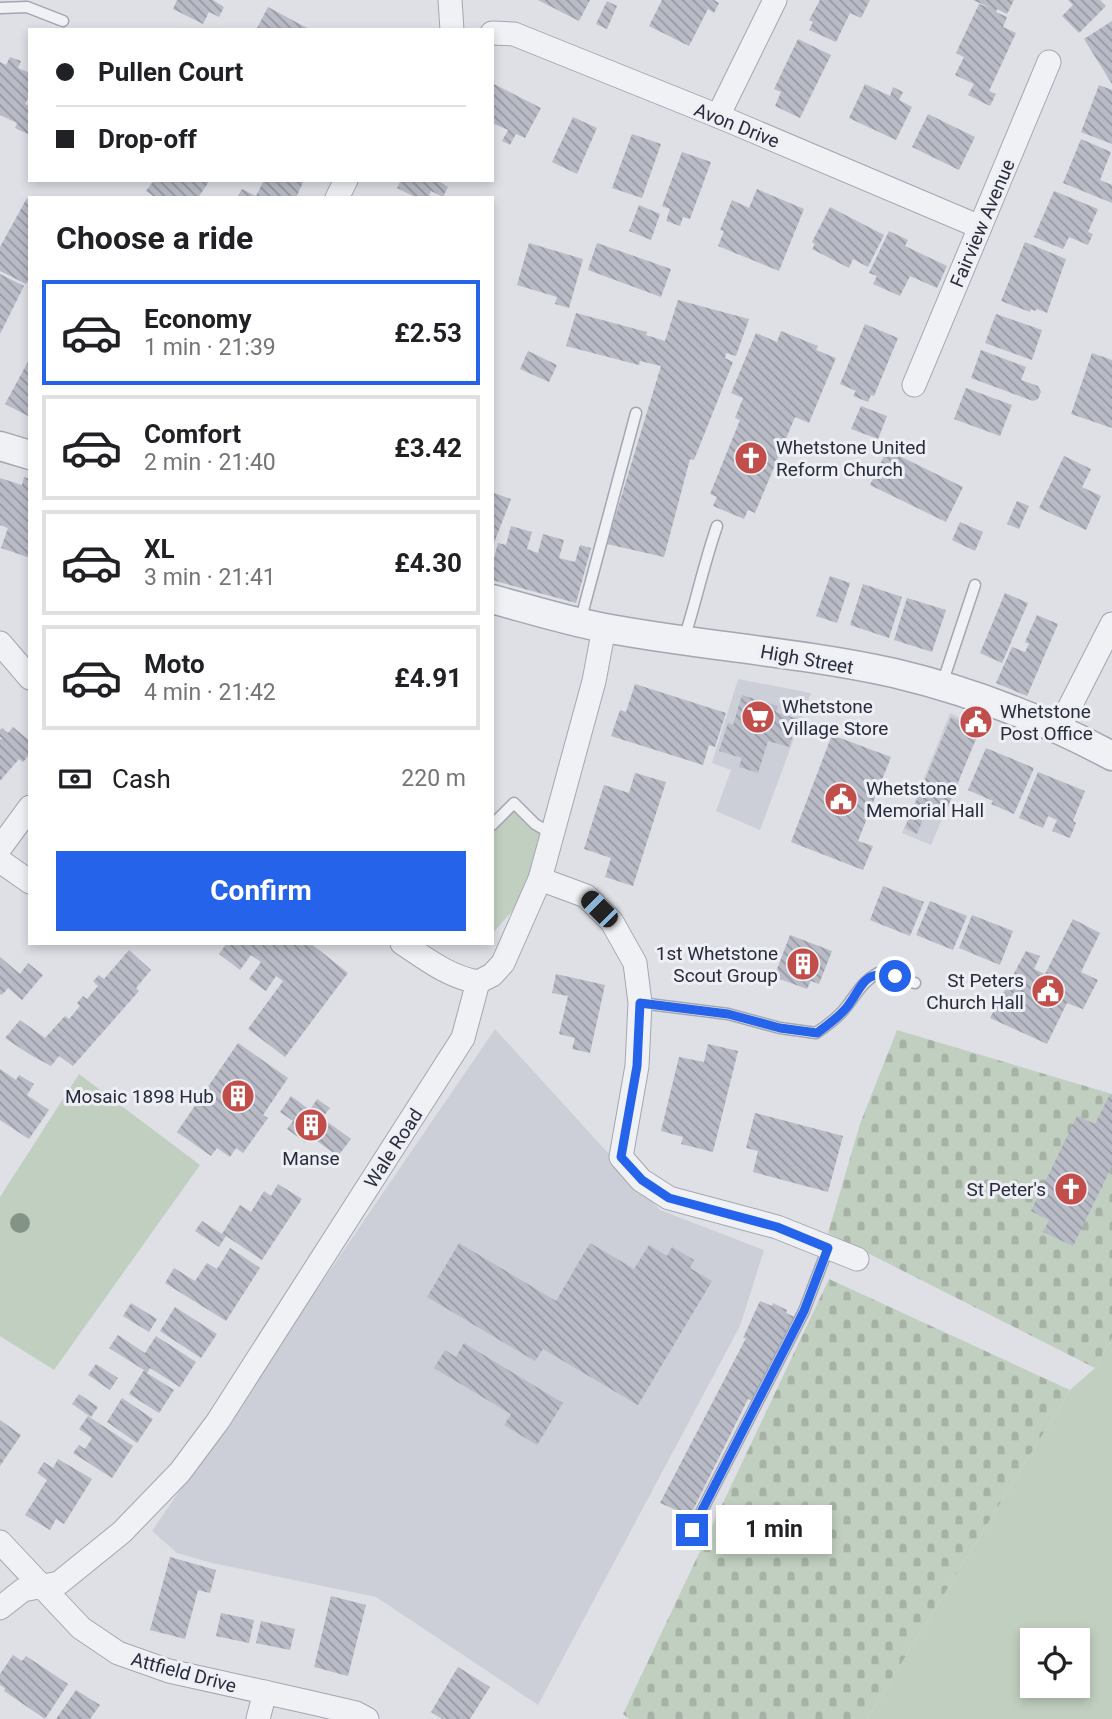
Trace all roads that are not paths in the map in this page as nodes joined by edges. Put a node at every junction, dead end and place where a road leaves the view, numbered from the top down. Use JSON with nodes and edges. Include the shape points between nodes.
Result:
{"nodes":[{"id":1,"x":450,"y":0,"type":"edge"},
{"id":2,"x":775,"y":0,"type":"edge"},
{"id":3,"x":0,"y":8,"type":"edge"},
{"id":4,"x":63,"y":21,"type":"dead end"},
{"id":5,"x":452,"y":28,"type":"edge"},
{"id":6,"x":494,"y":33,"type":"edge"},
{"id":7,"x":1049,"y":62,"type":"dead end"},
{"id":8,"x":718,"y":116,"type":"junction"},
{"id":9,"x":980,"y":227,"type":"junction"},
{"id":10,"x":914,"y":385,"type":"dead end"},
{"id":11,"x":636,"y":413,"type":"dead end"},
{"id":12,"x":0,"y":446,"type":"edge"},
{"id":13,"x":28,"y":454,"type":"edge"},
{"id":14,"x":717,"y":526,"type":"dead end"},
{"id":15,"x":975,"y":585,"type":"dead end"},
{"id":16,"x":494,"y":600,"type":"edge"},
{"id":17,"x":1112,"y":624,"type":"edge"},
{"id":18,"x":592,"y":625,"type":"junction"},
{"id":19,"x":684,"y":639,"type":"junction"},
{"id":20,"x":0,"y":643,"type":"edge"},
{"id":21,"x":28,"y":676,"type":"edge"},
{"id":22,"x":941,"y":686,"type":"junction"},
{"id":23,"x":1059,"y":728,"type":"junction"},
{"id":24,"x":1112,"y":756,"type":"edge"},
{"id":25,"x":28,"y":810,"type":"edge"},
{"id":26,"x":494,"y":823,"type":"edge"},
{"id":27,"x":552,"y":834,"type":"junction"},
{"id":28,"x":0,"y":848,"type":"edge"},
{"id":29,"x":0,"y":861,"type":"edge"},
{"id":30,"x":540,"y":879,"type":"junction"},
{"id":31,"x":28,"y":881,"type":"edge"},
{"id":32,"x":405,"y":945,"type":"edge"},
{"id":33,"x":478,"y":982,"type":"junction"},
{"id":34,"x":915,"y":983,"type":"dead end"},
{"id":35,"x":640,"y":1003,"type":"junction"},
{"id":36,"x":828,"y":1248,"type":"junction"},
{"id":37,"x":857,"y":1259,"type":"dead end"},
{"id":38,"x":692,"y":1530,"type":"dead end"},
{"id":39,"x":0,"y":1542,"type":"edge"},
{"id":40,"x":40,"y":1586,"type":"junction"},
{"id":41,"x":0,"y":1608,"type":"edge"},
{"id":42,"x":265,"y":1692,"type":"junction"},
{"id":43,"x":258,"y":1719,"type":"edge"},
{"id":44,"x":367,"y":1719,"type":"edge"}],
"edges":[{"from":1,"to":5,"type":"street"},
{"from":2,"to":8,"type":"street"},
{"from":3,"to":4,"type":"lane","via":[[27,7]]},
{"from":6,"to":8,"type":"street","name":"Avon Drive","via":[[514,34]]},
{"from":7,"to":9,"type":"street","name":"Fairview Avenue"},
{"from":8,"to":9,"type":"street","name":"Avon Drive"},
{"from":9,"to":10,"type":"street","name":"Fairview Avenue"},
{"from":11,"to":18,"type":"lane"},
{"from":12,"to":13,"type":"street"},
{"from":14,"to":19,"type":"lane"},
{"from":15,"to":22,"type":"lane"},
{"from":16,"to":18,"type":"street","name":"High Street"},
{"from":17,"to":23,"type":"street"},
{"from":18,"to":19,"type":"street","name":"High Street"},
{"from":18,"to":27,"type":"street","via":[[594,681]]},
{"from":19,"to":22,"type":"street","name":"High Street","via":[[894,673]]},
{"from":20,"to":21,"type":"street"},
{"from":22,"to":23,"type":"street","name":"High Street"},
{"from":23,"to":24,"type":"street","name":"High Street"},
{"from":25,"to":28,"type":"street"},
{"from":26,"to":27,"type":"lane","via":[[514,803]]},
{"from":27,"to":30,"type":"street"},
{"from":29,"to":31,"type":"street"},
{"from":30,"to":33,"type":"street","via":[[503,963]]},
{"from":30,"to":35,"type":"street","via":[[586,896],[612,922],[635,963]]},
{"from":32,"to":33,"type":"street","via":[[443,970]]},
{"from":33,"to":40,"type":"street","name":"Wale Road","via":[[463,1038],[218,1421],[180,1472],[122,1532],[59,1584]]},
{"from":34,"to":35,"type":"lane","via":[[878,973],[817,1033],[728,1014]]},
{"from":35,"to":36,"type":"street","via":[[637,1066],[621,1157],[642,1180],[669,1198],[777,1227]]},
{"from":36,"to":37,"type":"street"},
{"from":36,"to":38,"type":"lane","via":[[804,1311]]},
{"from":39,"to":40,"type":"street","name":"Attfield Drive"},
{"from":40,"to":41,"type":"street","name":"Wale Road","via":[[23,1590]]},
{"from":40,"to":42,"type":"street","name":"Attfield Drive","via":[[81,1628],[118,1653],[169,1671]]},
{"from":42,"to":43,"type":"street"},
{"from":42,"to":44,"type":"street","name":"Attfield Drive"}]}
